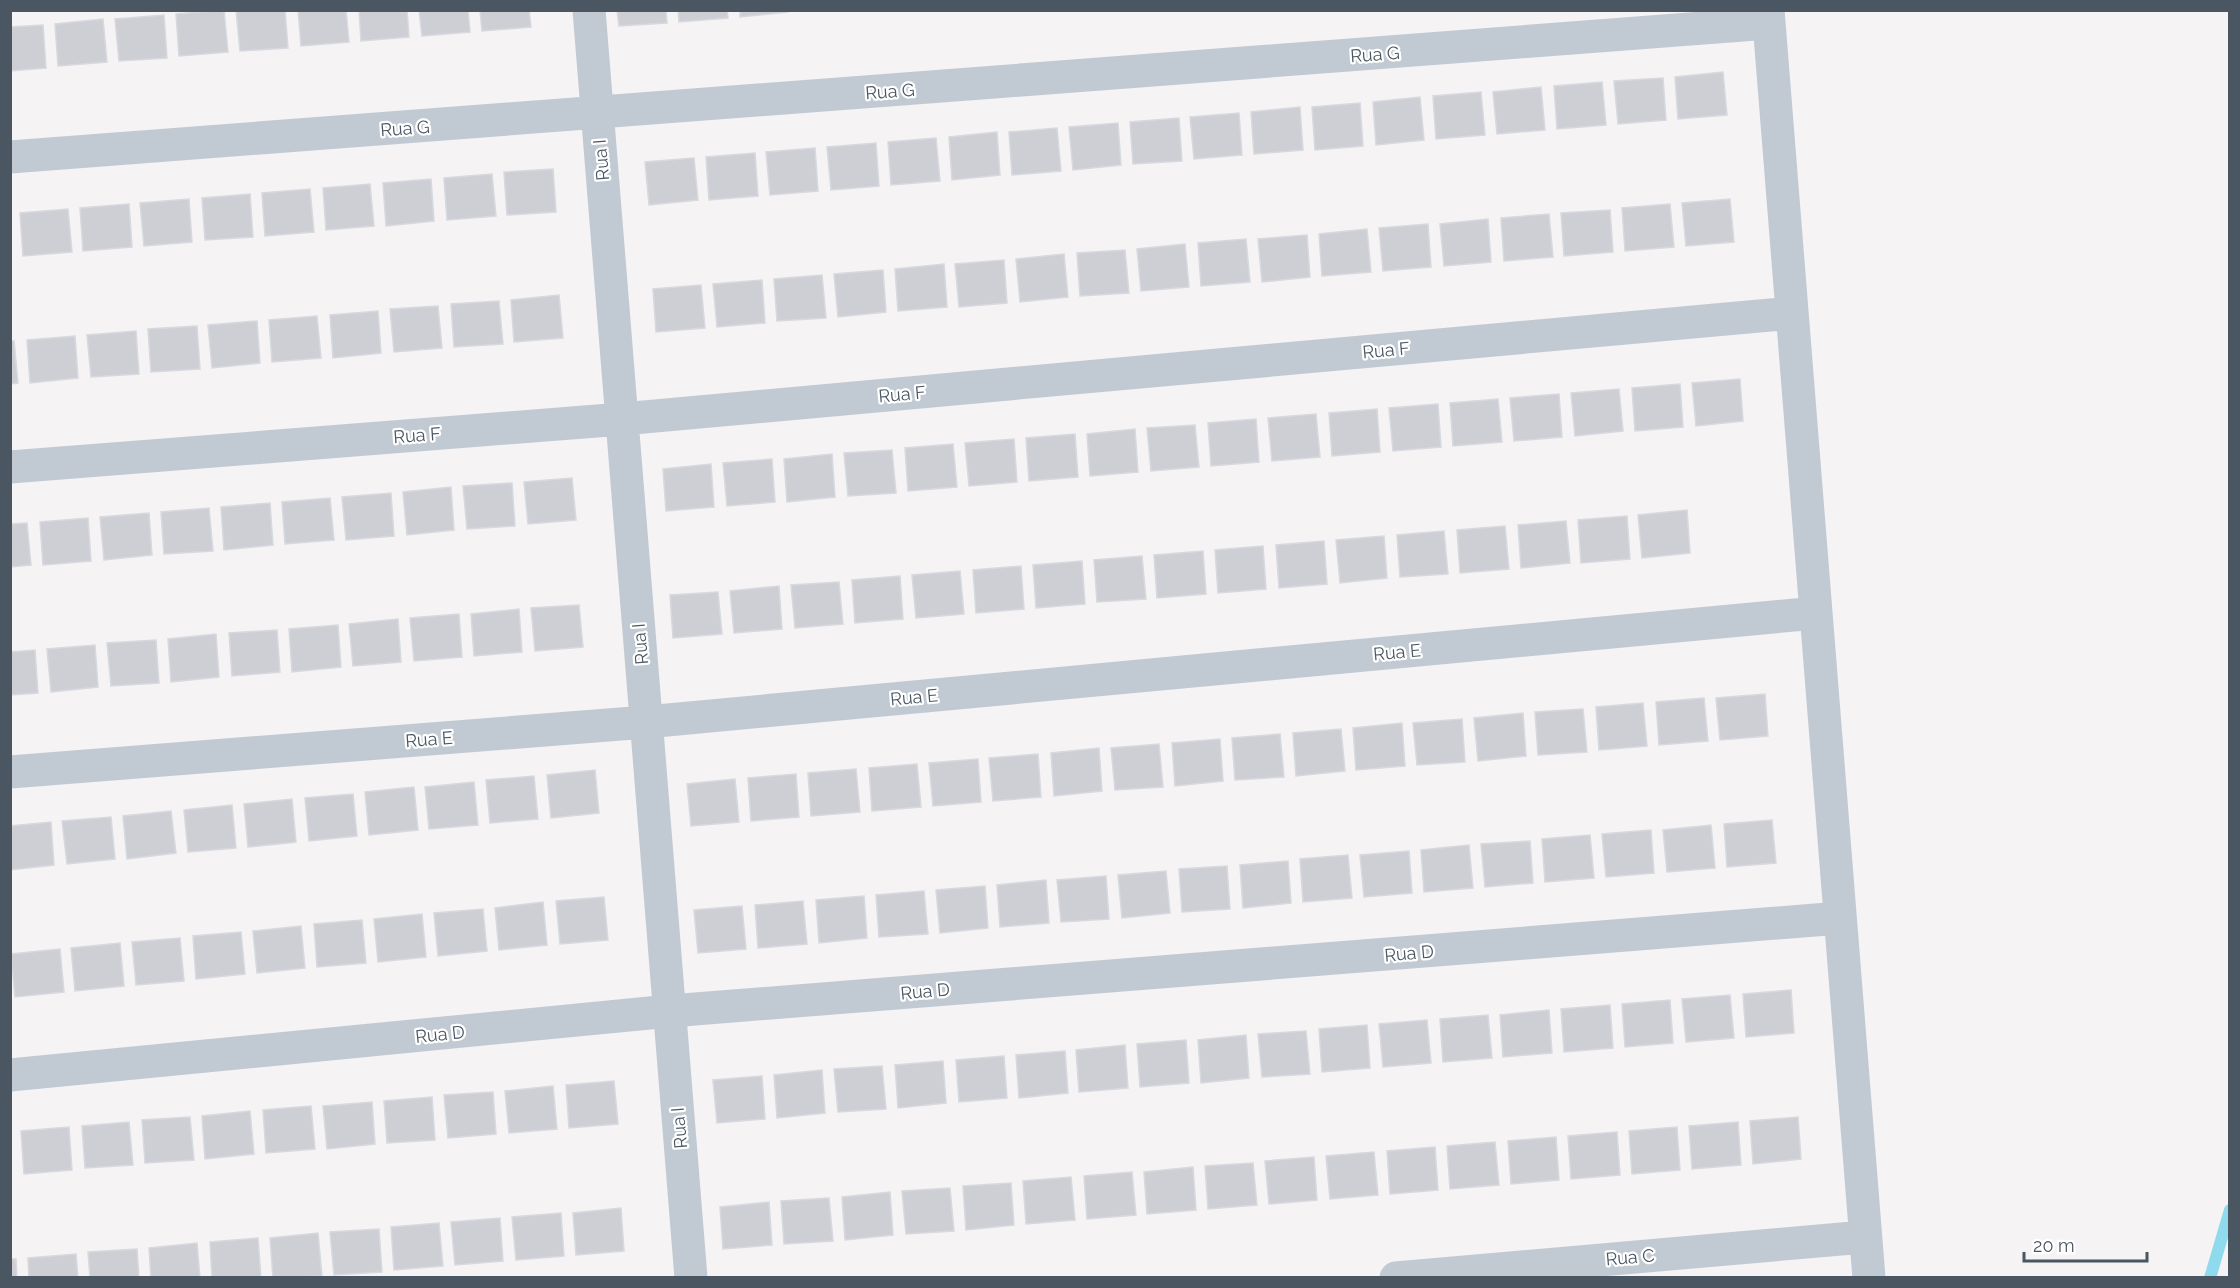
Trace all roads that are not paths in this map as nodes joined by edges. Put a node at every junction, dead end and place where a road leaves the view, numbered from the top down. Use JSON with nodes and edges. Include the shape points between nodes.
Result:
{"nodes":[{"id":1,"x":589,"y":10,"type":"edge"},
{"id":2,"x":1769,"y":17,"type":"edge"},
{"id":3,"x":597,"y":114,"type":"junction"},
{"id":4,"x":10,"y":157,"type":"edge"},
{"id":5,"x":1792,"y":313,"type":"junction"},
{"id":6,"x":622,"y":420,"type":"junction"},
{"id":7,"x":10,"y":467,"type":"edge"},
{"id":8,"x":1816,"y":613,"type":"junction"},
{"id":9,"x":646,"y":722,"type":"junction"},
{"id":10,"x":10,"y":772,"type":"edge"},
{"id":11,"x":1840,"y":918,"type":"junction"},
{"id":12,"x":670,"y":1011,"type":"junction"},
{"id":13,"x":10,"y":1075,"type":"edge"},
{"id":14,"x":1864,"y":1237,"type":"junction"},
{"id":15,"x":691,"y":1278,"type":"edge"},
{"id":16,"x":1396,"y":1278,"type":"edge"},
{"id":17,"x":1869,"y":1278,"type":"edge"}],
"edges":[{"from":1,"to":3,"type":"street","name":"Rua I"},
{"from":2,"to":3,"type":"street","name":"Rua G"},
{"from":2,"to":5,"type":"street"},
{"from":3,"to":4,"type":"street","name":"Rua G"},
{"from":3,"to":6,"type":"street","name":"Rua I"},
{"from":5,"to":6,"type":"street","name":"Rua F"},
{"from":5,"to":8,"type":"street"},
{"from":6,"to":7,"type":"street","name":"Rua F"},
{"from":6,"to":9,"type":"street","name":"Rua I"},
{"from":8,"to":9,"type":"street","name":"Rua E"},
{"from":8,"to":11,"type":"street"},
{"from":9,"to":10,"type":"street","name":"Rua E"},
{"from":9,"to":12,"type":"street","name":"Rua I"},
{"from":11,"to":12,"type":"street","name":"Rua D"},
{"from":11,"to":14,"type":"street"},
{"from":12,"to":13,"type":"street","name":"Rua D"},
{"from":12,"to":15,"type":"street","name":"Rua I"},
{"from":14,"to":16,"type":"street","name":"Rua C"},
{"from":14,"to":17,"type":"street"}]}
